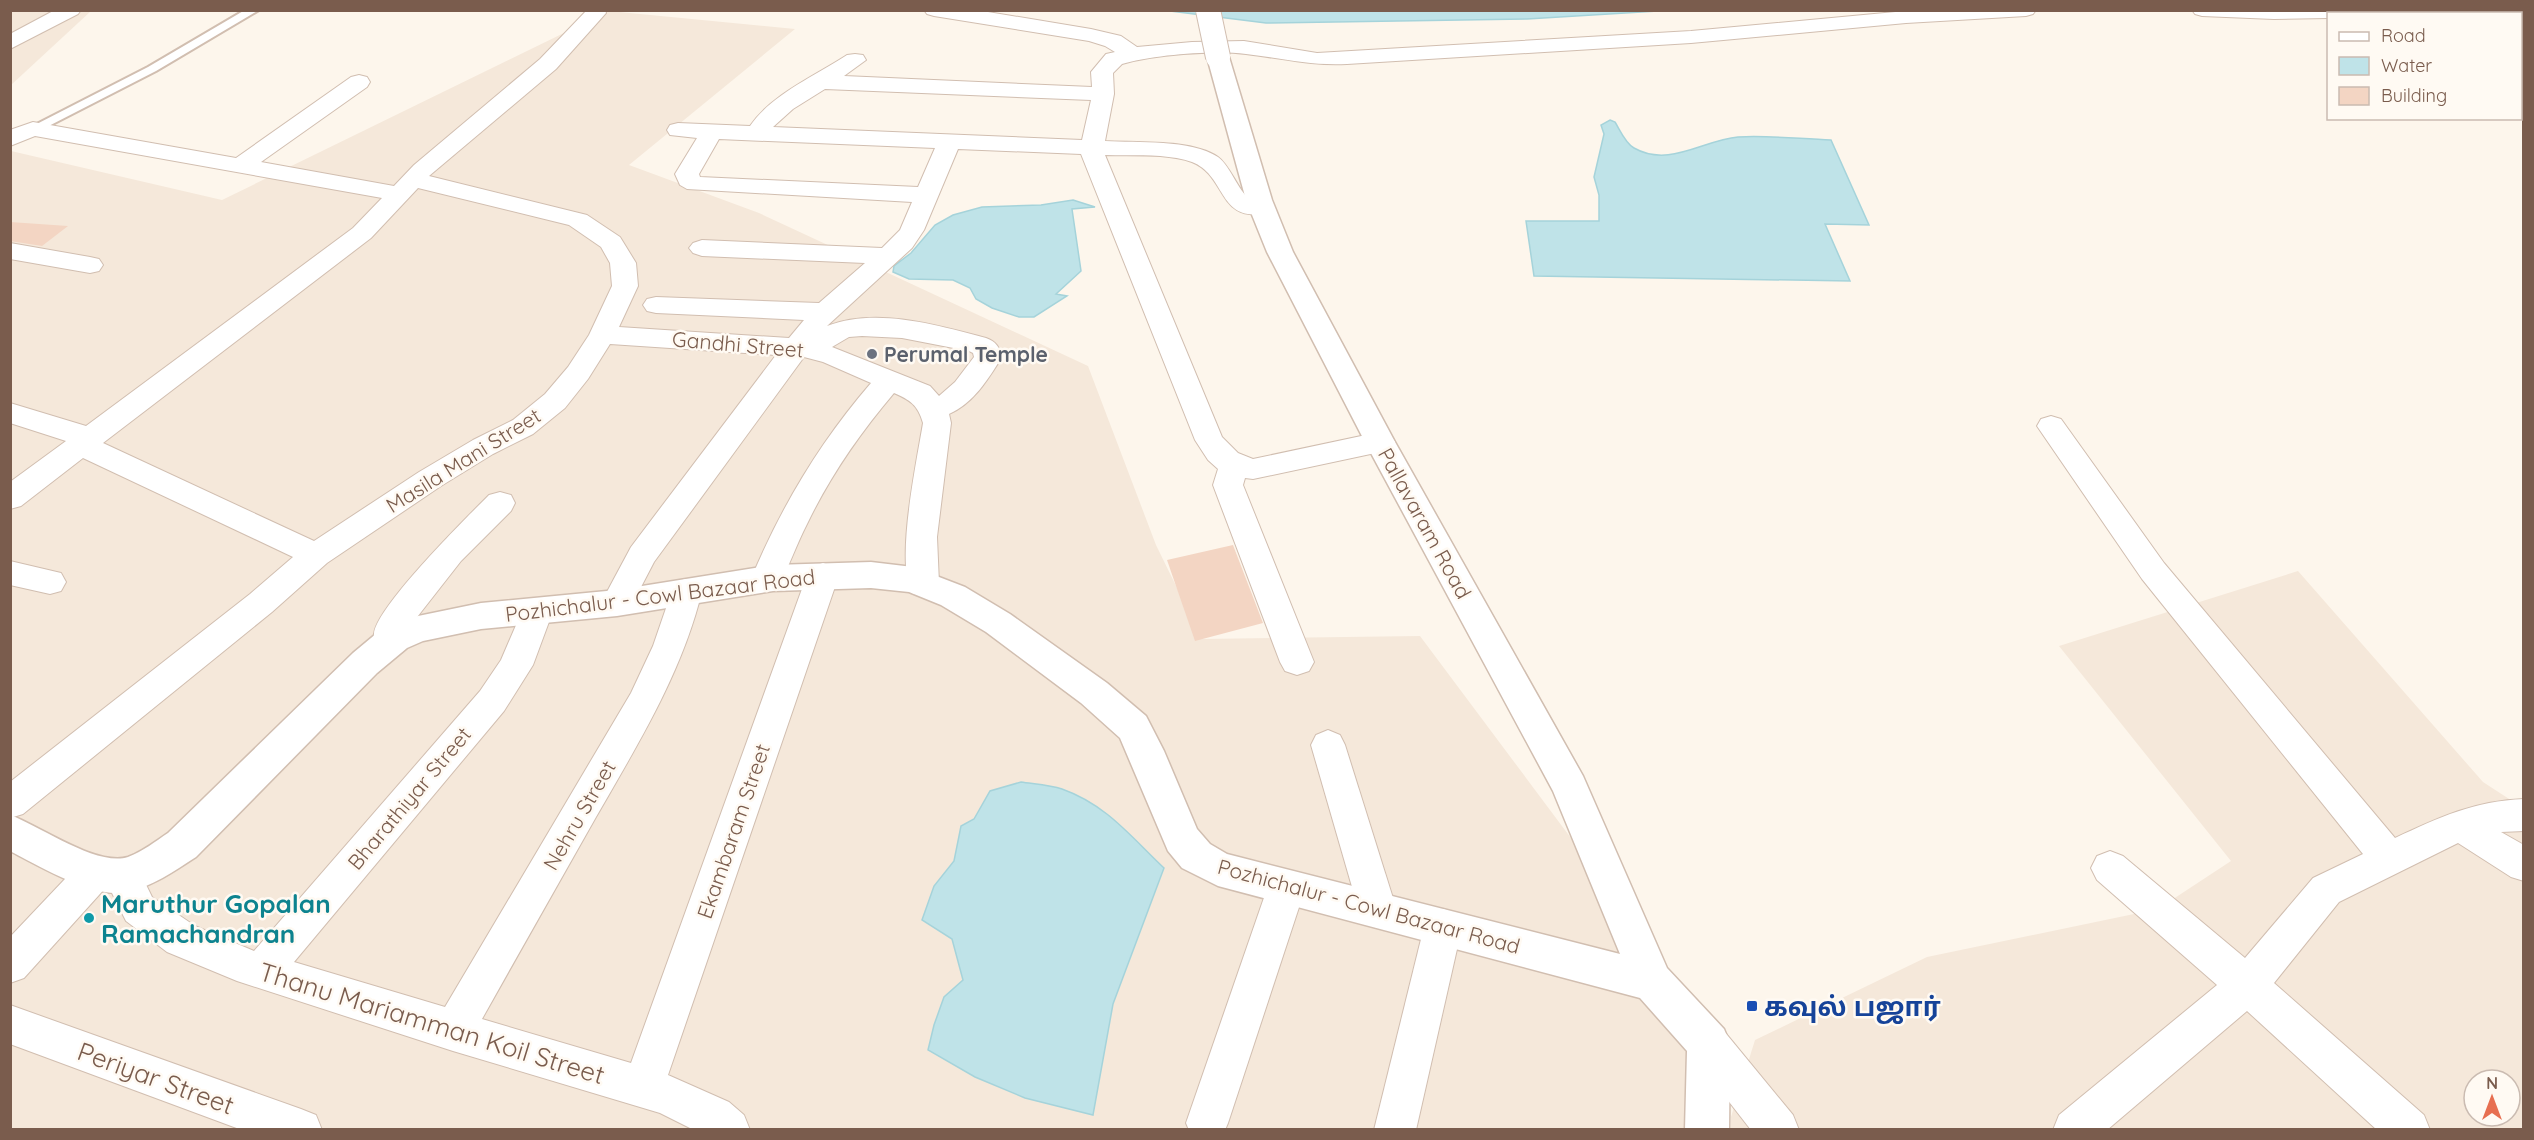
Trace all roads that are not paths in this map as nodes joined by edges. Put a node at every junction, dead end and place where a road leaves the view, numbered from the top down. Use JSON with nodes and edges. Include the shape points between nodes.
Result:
{"nodes":[{"id":1,"x":71,"y":10,"type":"edge"},
{"id":2,"x":254,"y":10,"type":"edge"},
{"id":3,"x":934,"y":10,"type":"edge"},
{"id":4,"x":1208,"y":10,"type":"edge"},
{"id":5,"x":2026,"y":10,"type":"edge"},
{"id":6,"x":2202,"y":10,"type":"edge"},
{"id":7,"x":2393,"y":10,"type":"edge"},
{"id":8,"x":596,"y":13,"type":"dead end"},
{"id":9,"x":15,"y":38,"type":"edge"},
{"id":10,"x":1132,"y":54,"type":"junction"},
{"id":11,"x":855,"y":60,"type":"dead end"},
{"id":12,"x":359,"y":82,"type":"dead end"},
{"id":13,"x":820,"y":82,"type":"junction"},
{"id":14,"x":1103,"y":94,"type":"junction"},
{"id":15,"x":33,"y":129,"type":"junction"},
{"id":16,"x":678,"y":130,"type":"dead end"},
{"id":17,"x":712,"y":131,"type":"junction"},
{"id":18,"x":757,"y":133,"type":"junction"},
{"id":19,"x":10,"y":139,"type":"edge"},
{"id":20,"x":948,"y":142,"type":"junction"},
{"id":21,"x":1092,"y":148,"type":"junction"},
{"id":22,"x":240,"y":166,"type":"junction"},
{"id":23,"x":407,"y":187,"type":"junction"},
{"id":24,"x":926,"y":195,"type":"junction"},
{"id":25,"x":1262,"y":207,"type":"junction"},
{"id":26,"x":702,"y":248,"type":"dead end"},
{"id":27,"x":10,"y":251,"type":"edge"},
{"id":28,"x":890,"y":256,"type":"junction"},
{"id":29,"x":90,"y":265,"type":"dead end"},
{"id":30,"x":656,"y":305,"type":"dead end"},
{"id":31,"x":825,"y":312,"type":"junction"},
{"id":32,"x":602,"y":335,"type":"junction"},
{"id":33,"x":805,"y":348,"type":"junction"},
{"id":34,"x":889,"y":380,"type":"junction"},
{"id":35,"x":934,"y":410,"type":"junction"},
{"id":36,"x":10,"y":413,"type":"edge"},
{"id":37,"x":2051,"y":426,"type":"dead end"},
{"id":38,"x":86,"y":442,"type":"junction"},
{"id":39,"x":1380,"y":442,"type":"junction"},
{"id":40,"x":1234,"y":466,"type":"junction"},
{"id":41,"x":10,"y":498,"type":"edge"},
{"id":42,"x":500,"y":503,"type":"dead end"},
{"id":43,"x":316,"y":555,"type":"junction"},
{"id":44,"x":10,"y":573,"type":"edge"},
{"id":45,"x":822,"y":575,"type":"junction"},
{"id":46,"x":767,"y":579,"type":"junction"},
{"id":47,"x":50,"y":582,"type":"dead end"},
{"id":48,"x":923,"y":584,"type":"junction"},
{"id":49,"x":686,"y":591,"type":"junction"},
{"id":50,"x":617,"y":603,"type":"junction"},
{"id":51,"x":537,"y":611,"type":"junction"},
{"id":52,"x":391,"y":642,"type":"junction"},
{"id":53,"x":1297,"y":662,"type":"dead end"},
{"id":54,"x":1328,"y":745,"type":"dead end"},
{"id":55,"x":10,"y":803,"type":"edge"},
{"id":56,"x":2523,"y":815,"type":"edge"},
{"id":57,"x":2459,"y":825,"type":"junction"},
{"id":58,"x":10,"y":832,"type":"edge"},
{"id":59,"x":2390,"y":859,"type":"junction"},
{"id":60,"x":2523,"y":865,"type":"edge"},
{"id":61,"x":2110,"y":868,"type":"dead end"},
{"id":62,"x":109,"y":875,"type":"junction"},
{"id":63,"x":1286,"y":889,"type":"junction"},
{"id":64,"x":1378,"y":911,"type":"junction"},
{"id":65,"x":1443,"y":927,"type":"junction"},
{"id":66,"x":10,"y":965,"type":"edge"},
{"id":67,"x":261,"y":972,"type":"junction"},
{"id":68,"x":1652,"y":982,"type":"junction"},
{"id":69,"x":2247,"y":986,"type":"junction"},
{"id":70,"x":10,"y":1024,"type":"edge"},
{"id":71,"x":453,"y":1030,"type":"junction"},
{"id":72,"x":1709,"y":1044,"type":"junction"},
{"id":73,"x":643,"y":1088,"type":"junction"},
{"id":74,"x":1207,"y":1123,"type":"dead end"},
{"id":75,"x":301,"y":1130,"type":"edge"},
{"id":76,"x":729,"y":1130,"type":"edge"},
{"id":77,"x":1395,"y":1130,"type":"edge"},
{"id":78,"x":1707,"y":1130,"type":"edge"},
{"id":79,"x":1778,"y":1130,"type":"edge"},
{"id":80,"x":2074,"y":1130,"type":"edge"},
{"id":81,"x":2409,"y":1130,"type":"edge"}],
"edges":[{"from":1,"to":9,"type":"street"},
{"from":2,"to":15,"type":"lane","via":[[152,69]]},
{"from":3,"to":10,"type":"street","via":[[1090,35],[1113,41]]},
{"from":4,"to":25,"type":"street","name":"Pallavaram Road","bridge":true},
{"from":5,"to":10,"type":"street","via":[[1691,37],[1317,59],[1237,46]]},
{"from":6,"to":7,"type":"street"},
{"from":8,"to":23,"type":"street","via":[[548,64]]},
{"from":10,"to":14,"type":"street","via":[[1114,59],[1106,66],[1102,72]]},
{"from":11,"to":13,"type":"street"},
{"from":12,"to":22,"type":"street"},
{"from":13,"to":14,"type":"street"},
{"from":13,"to":18,"type":"street","via":[[773,113]]},
{"from":14,"to":21,"type":"street"},
{"from":15,"to":19,"type":"street"},
{"from":15,"to":22,"type":"street","name":"Masila Mani Street"},
{"from":16,"to":17,"type":"street"},
{"from":17,"to":18,"type":"street"},
{"from":17,"to":24,"type":"street","via":[[687,174],[687,180],[695,184]]},
{"from":18,"to":20,"type":"street"},
{"from":20,"to":21,"type":"street"},
{"from":20,"to":24,"type":"street"},
{"from":21,"to":25,"type":"street","via":[[1199,156],[1215,167],[1238,203]]},
{"from":21,"to":40,"type":"street","via":[[1099,177],[1209,440],[1221,457]]},
{"from":22,"to":23,"type":"street","name":"Masila Mani Street"},
{"from":23,"to":32,"type":"street","name":"Masila Mani Street","via":[[578,220],[611,242],[623,263],[625,286]]},
{"from":23,"to":38,"type":"street","via":[[362,233]]},
{"from":24,"to":28,"type":"street","via":[[912,230]]},
{"from":25,"to":39,"type":"street","name":"Pallavaram Road","via":[[1280,252]]},
{"from":26,"to":28,"type":"street"},
{"from":27,"to":29,"type":"street"},
{"from":28,"to":31,"type":"street"},
{"from":30,"to":31,"type":"street"},
{"from":31,"to":33,"type":"street"},
{"from":32,"to":33,"type":"street","name":"Gandhi Street"},
{"from":32,"to":43,"type":"street","name":"Masila Mani Street","via":[[555,401],[523,427],[430,478]]},
{"from":33,"to":34,"type":"street","name":"Gandhi Street"},
{"from":33,"to":35,"type":"street","via":[[847,328],[874,327],[986,348],[988,357],[958,398]]},
{"from":33,"to":50,"type":"street","via":[[642,555]]},
{"from":34,"to":35,"type":"street","name":"Gandhi Street","via":[[920,393]]},
{"from":34,"to":46,"type":"street","via":[[855,418],[803,497]]},
{"from":35,"to":48,"type":"street","via":[[937,423],[922,537]]},
{"from":36,"to":38,"type":"street"},
{"from":37,"to":59,"type":"street","via":[[2153,571]]},
{"from":38,"to":41,"type":"street"},
{"from":38,"to":43,"type":"street"},
{"from":39,"to":40,"type":"street","via":[[1253,470]]},
{"from":39,"to":68,"type":"street","name":"Pallavaram Road","via":[[1570,787]]},
{"from":40,"to":53,"type":"street","via":[[1228,485]]},
{"from":42,"to":52,"type":"street","via":[[450,553],[396,622],[390,632]]},
{"from":43,"to":55,"type":"street","name":"Masila Mani Street"},
{"from":44,"to":47,"type":"street"},
{"from":45,"to":46,"type":"street","name":"Pozhichalur - Cowl Bazaar Road"},
{"from":45,"to":48,"type":"street","name":"Pozhichalur - Cowl Bazaar Road","via":[[893,577]]},
{"from":45,"to":73,"type":"street","name":"Ekambaram Street"},
{"from":46,"to":49,"type":"street","name":"Pozhichalur - Cowl Bazaar Road"},
{"from":48,"to":63,"type":"street","name":"Pozhichalur - Cowl Bazaar Road","via":[[953,596],[998,623],[1094,693],[1133,727],[1182,839],[1196,856],[1218,869]]},
{"from":49,"to":50,"type":"street","name":"Pozhichalur - Cowl Bazaar Road"},
{"from":49,"to":71,"type":"street","name":"Nehru Street","via":[[681,616],[622,742]]},
{"from":50,"to":51,"type":"street","name":"Pozhichalur - Cowl Bazaar Road"},
{"from":51,"to":52,"type":"street","name":"Pozhichalur - Cowl Bazaar Road","via":[[481,616],[418,629]]},
{"from":51,"to":67,"type":"street","name":"Bharathiyar Street","via":[[516,665],[492,701]]},
{"from":52,"to":62,"type":"street","name":"Pozhichalur - Cowl Bazaar Road","via":[[365,663],[182,845],[151,866]]},
{"from":54,"to":64,"type":"street"},
{"from":56,"to":57,"type":"street","via":[[2496,816]]},
{"from":57,"to":59,"type":"street"},
{"from":57,"to":60,"type":"street"},
{"from":58,"to":62,"type":"street"},
{"from":59,"to":69,"type":"street","via":[[2326,890]]},
{"from":61,"to":69,"type":"street"},
{"from":62,"to":66,"type":"street"},
{"from":62,"to":67,"type":"street","name":"Thanu Mariamman Koil Street","via":[[139,909],[181,939]]},
{"from":63,"to":64,"type":"street","name":"Pozhichalur - Cowl Bazaar Road"},
{"from":63,"to":74,"type":"street"},
{"from":64,"to":65,"type":"street","name":"Pozhichalur - Cowl Bazaar Road"},
{"from":65,"to":68,"type":"street","name":"Pozhichalur - Cowl Bazaar Road"},
{"from":65,"to":77,"type":"street"},
{"from":67,"to":71,"type":"street","name":"Thanu Mariamman Koil Street"},
{"from":68,"to":72,"type":"street"},
{"from":69,"to":80,"type":"street"},
{"from":69,"to":81,"type":"street"},
{"from":70,"to":75,"type":"street","name":"Periyar Street"},
{"from":71,"to":73,"type":"street","name":"Thanu Mariamman Koil Street"},
{"from":72,"to":78,"type":"street"},
{"from":72,"to":79,"type":"street"},
{"from":73,"to":76,"type":"street","name":"Thanu Mariamman Koil Street","via":[[714,1117]]}]}
